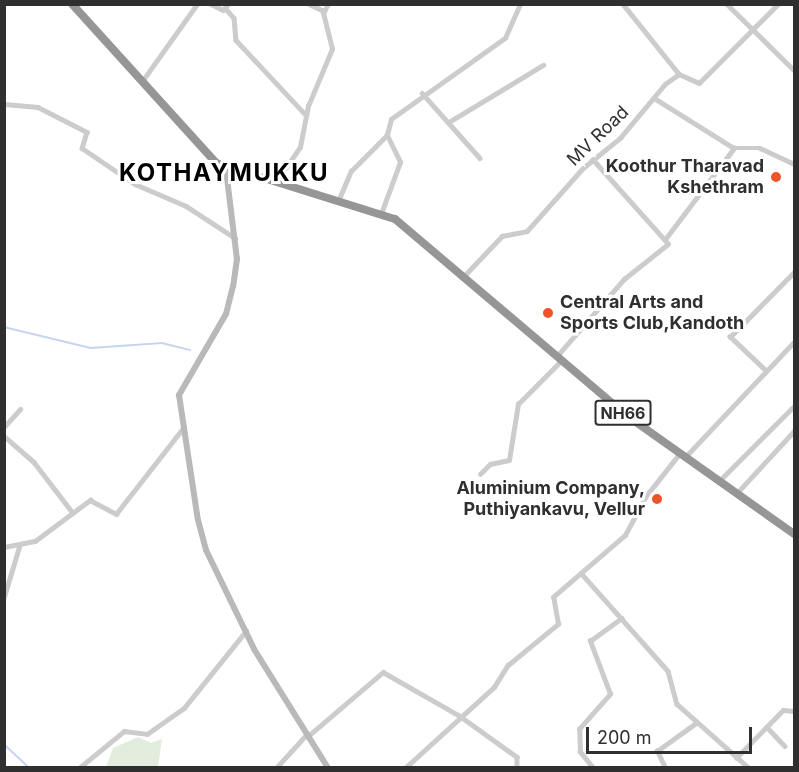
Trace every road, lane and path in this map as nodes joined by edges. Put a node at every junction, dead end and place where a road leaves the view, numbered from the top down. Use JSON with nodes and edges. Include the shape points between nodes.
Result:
{"nodes":[{"id":1,"x":72,"y":4,"type":"edge"},
{"id":2,"x":197,"y":4,"type":"edge"},
{"id":3,"x":211,"y":4,"type":"edge"},
{"id":4,"x":309,"y":4,"type":"edge"},
{"id":5,"x":328,"y":4,"type":"edge"},
{"id":6,"x":520,"y":4,"type":"edge"},
{"id":7,"x":623,"y":4,"type":"edge"},
{"id":8,"x":726,"y":4,"type":"edge"},
{"id":9,"x":778,"y":4,"type":"edge"},
{"id":10,"x":226,"y":6,"type":"edge"},
{"id":11,"x":324,"y":11,"type":"junction"},
{"id":12,"x":749,"y":31,"type":"junction"},
{"id":13,"x":543,"y":64,"type":"dead end"},
{"id":14,"x":795,"y":70,"type":"edge"},
{"id":15,"x":679,"y":74,"type":"junction"},
{"id":16,"x":143,"y":80,"type":"junction"},
{"id":17,"x":422,"y":93,"type":"junction"},
{"id":18,"x":654,"y":98,"type":"junction"},
{"id":19,"x":4,"y":104,"type":"edge"},
{"id":20,"x":306,"y":115,"type":"junction"},
{"id":21,"x":449,"y":122,"type":"junction"},
{"id":22,"x":387,"y":135,"type":"junction"},
{"id":23,"x":734,"y":147,"type":"junction"},
{"id":24,"x":480,"y":158,"type":"dead end"},
{"id":25,"x":593,"y":160,"type":"junction"},
{"id":26,"x":795,"y":164,"type":"edge"},
{"id":27,"x":226,"y":170,"type":"junction"},
{"id":28,"x":276,"y":182,"type":"junction"},
{"id":29,"x":339,"y":199,"type":"junction"},
{"id":30,"x":382,"y":211,"type":"junction"},
{"id":31,"x":235,"y":238,"type":"junction"},
{"id":32,"x":666,"y":238,"type":"junction"},
{"id":33,"x":795,"y":272,"type":"edge"},
{"id":34,"x":462,"y":278,"type":"junction"},
{"id":35,"x":795,"y":342,"type":"edge"},
{"id":36,"x":558,"y":360,"type":"junction"},
{"id":37,"x":766,"y":371,"type":"junction"},
{"id":38,"x":795,"y":406,"type":"edge"},
{"id":39,"x":20,"y":409,"type":"dead end"},
{"id":40,"x":184,"y":427,"type":"junction"},
{"id":41,"x":4,"y":428,"type":"edge"},
{"id":42,"x":795,"y":431,"type":"edge"},
{"id":43,"x":5,"y":438,"type":"edge"},
{"id":44,"x":684,"y":453,"type":"junction"},
{"id":45,"x":480,"y":474,"type":"dead end"},
{"id":46,"x":718,"y":482,"type":"junction"},
{"id":47,"x":736,"y":494,"type":"junction"},
{"id":48,"x":73,"y":513,"type":"junction"},
{"id":49,"x":795,"y":534,"type":"edge"},
{"id":50,"x":19,"y":546,"type":"junction"},
{"id":51,"x":4,"y":547,"type":"edge"},
{"id":52,"x":581,"y":573,"type":"junction"},
{"id":53,"x":4,"y":597,"type":"edge"},
{"id":54,"x":622,"y":618,"type":"junction"},
{"id":55,"x":246,"y":631,"type":"junction"},
{"id":56,"x":795,"y":711,"type":"edge"},
{"id":57,"x":460,"y":716,"type":"junction"},
{"id":58,"x":696,"y":723,"type":"junction"},
{"id":59,"x":767,"y":727,"type":"junction"},
{"id":60,"x":306,"y":736,"type":"junction"},
{"id":61,"x":785,"y":746,"type":"dead end"},
{"id":62,"x":736,"y":758,"type":"junction"},
{"id":63,"x":79,"y":768,"type":"edge"},
{"id":64,"x":276,"y":768,"type":"edge"},
{"id":65,"x":328,"y":768,"type":"edge"},
{"id":66,"x":405,"y":768,"type":"edge"},
{"id":67,"x":517,"y":768,"type":"edge"},
{"id":68,"x":593,"y":768,"type":"edge"},
{"id":69,"x":665,"y":768,"type":"edge"},
{"id":70,"x":749,"y":768,"type":"edge"}],
"edges":[{"from":1,"to":16,"type":"highway"},
{"from":2,"to":16,"type":"street"},
{"from":3,"to":10,"type":"street"},
{"from":4,"to":11,"type":"street"},
{"from":5,"to":11,"type":"street"},
{"from":6,"to":17,"type":"street","via":[[505,38]]},
{"from":7,"to":15,"type":"street"},
{"from":8,"to":12,"type":"street"},
{"from":9,"to":12,"type":"street"},
{"from":10,"to":20,"type":"street","via":[[234,18],[236,40]]},
{"from":11,"to":20,"type":"street","via":[[332,49]]},
{"from":12,"to":14,"type":"street"},
{"from":12,"to":15,"type":"street","via":[[697,84]]},
{"from":13,"to":21,"type":"street"},
{"from":15,"to":18,"type":"street","name":"MV Road"},
{"from":16,"to":27,"type":"highway"},
{"from":17,"to":21,"type":"street"},
{"from":17,"to":22,"type":"street","via":[[395,114]]},
{"from":18,"to":23,"type":"street"},
{"from":18,"to":25,"type":"street","name":"MV Road"},
{"from":19,"to":31,"type":"street","via":[[38,107],[87,132],[82,148],[135,184],[186,206]]},
{"from":20,"to":28,"type":"street","via":[[300,147]]},
{"from":21,"to":24,"type":"street"},
{"from":22,"to":29,"type":"street","via":[[351,171]]},
{"from":22,"to":30,"type":"street","via":[[400,162]]},
{"from":23,"to":26,"type":"street","via":[[760,148]]},
{"from":23,"to":32,"type":"street"},
{"from":25,"to":32,"type":"street"},
{"from":25,"to":34,"type":"street","name":"MV Road","via":[[527,231],[502,236]]},
{"from":27,"to":28,"type":"highway","number":"NH66"},
{"from":27,"to":31,"type":"main road"},
{"from":28,"to":29,"type":"highway","number":"NH66"},
{"from":29,"to":30,"type":"highway","number":"NH66"},
{"from":30,"to":34,"type":"highway","number":"NH66"},
{"from":31,"to":40,"type":"main road","via":[[237,259],[226,314],[179,394]]},
{"from":32,"to":36,"type":"street","via":[[668,244],[656,258],[624,279]]},
{"from":33,"to":37,"type":"street","via":[[730,338]]},
{"from":34,"to":36,"type":"highway","number":"NH66"},
{"from":35,"to":37,"type":"street"},
{"from":36,"to":44,"type":"highway","number":"NH66"},
{"from":36,"to":45,"type":"street","via":[[518,404],[509,460],[490,464]]},
{"from":37,"to":44,"type":"street"},
{"from":38,"to":46,"type":"street"},
{"from":39,"to":41,"type":"street"},
{"from":40,"to":48,"type":"street","via":[[116,514],[90,500]]},
{"from":40,"to":55,"type":"main road","via":[[201,537]]},
{"from":42,"to":47,"type":"street"},
{"from":43,"to":48,"type":"street","via":[[34,462]]},
{"from":44,"to":46,"type":"highway","number":"NH66"},
{"from":44,"to":52,"type":"street","via":[[646,496],[625,535]]},
{"from":46,"to":47,"type":"highway","number":"NH66"},
{"from":47,"to":49,"type":"highway","number":"NH66"},
{"from":48,"to":50,"type":"street"},
{"from":50,"to":51,"type":"street"},
{"from":50,"to":53,"type":"street"},
{"from":52,"to":54,"type":"street"},
{"from":52,"to":57,"type":"street","via":[[553,597],[558,624],[508,665],[494,687]]},
{"from":54,"to":58,"type":"street","via":[[668,671],[674,698]]},
{"from":54,"to":68,"type":"street","via":[[590,641],[610,694],[579,729],[580,752]]},
{"from":55,"to":60,"type":"main road"},
{"from":55,"to":63,"type":"street","via":[[184,708],[147,734],[124,731]]},
{"from":56,"to":59,"type":"street","via":[[788,707]]},
{"from":57,"to":60,"type":"street","via":[[383,672]]},
{"from":57,"to":66,"type":"street"},
{"from":57,"to":67,"type":"street","via":[[517,757]]},
{"from":58,"to":62,"type":"street"},
{"from":58,"to":69,"type":"street","via":[[657,751]]},
{"from":59,"to":61,"type":"street"},
{"from":59,"to":62,"type":"street"},
{"from":60,"to":64,"type":"street"},
{"from":60,"to":65,"type":"main road"},
{"from":62,"to":70,"type":"street"}]}
